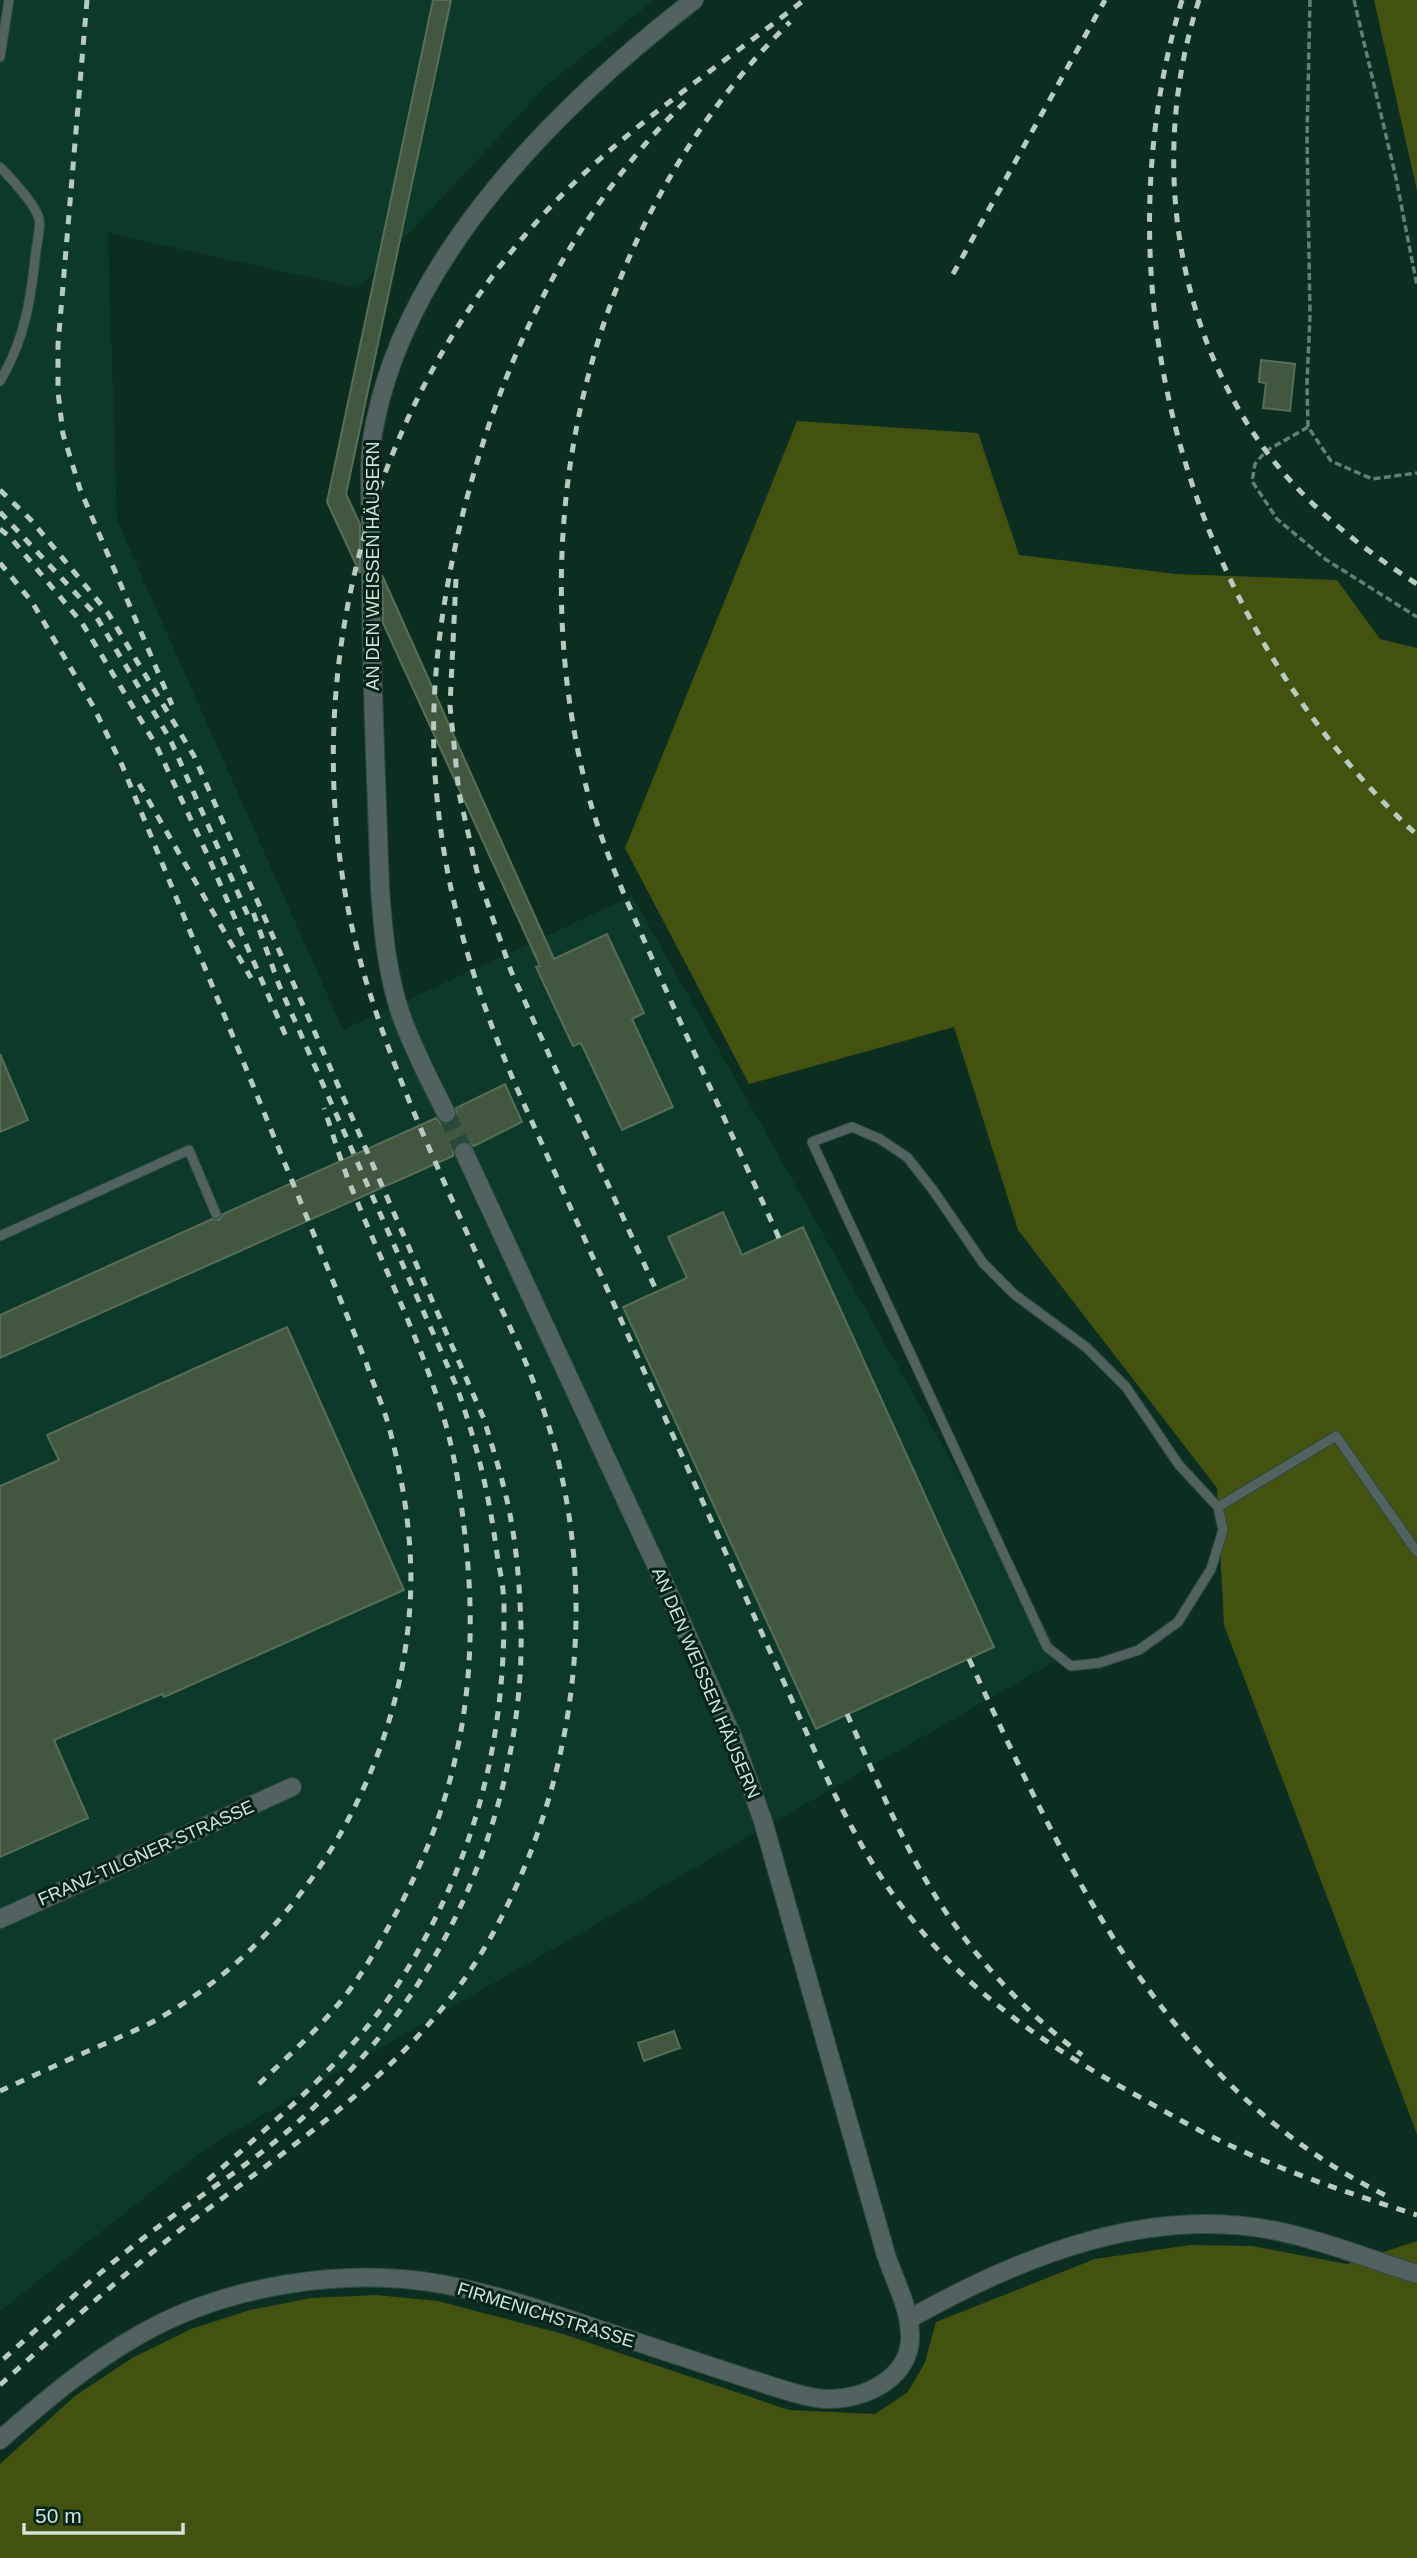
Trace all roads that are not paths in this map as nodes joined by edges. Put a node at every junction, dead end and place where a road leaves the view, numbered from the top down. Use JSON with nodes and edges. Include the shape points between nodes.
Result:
{"nodes":[{"id":1,"x":9,"y":0,"type":"edge"},
{"id":2,"x":694,"y":0,"type":"edge"},
{"id":3,"x":3,"y":29,"type":"edge"},
{"id":4,"x":0,"y":57,"type":"edge"},
{"id":5,"x":0,"y":167,"type":"edge"},
{"id":6,"x":0,"y":381,"type":"edge"},
{"id":7,"x":446,"y":1113,"type":"tunnel mouth"},
{"id":8,"x":464,"y":1152,"type":"tunnel mouth"},
{"id":9,"x":216,"y":1214,"type":"dead end"},
{"id":10,"x":0,"y":1236,"type":"edge"},
{"id":11,"x":1218,"y":1507,"type":"junction"},
{"id":12,"x":1417,"y":1552,"type":"edge"},
{"id":13,"x":292,"y":1787,"type":"dead end"},
{"id":14,"x":0,"y":1919,"type":"edge"},
{"id":15,"x":1417,"y":2274,"type":"edge"},
{"id":16,"x":909,"y":2319,"type":"junction"},
{"id":17,"x":0,"y":2440,"type":"edge"}],
"edges":[{"from":1,"to":3,"type":"lane"},
{"from":2,"to":7,"type":"street","name":"AN DEN WEISSEN HÄUSERN","via":[[602,75],[467,225],[406,325],[374,425],[370,590],[383,927],[401,1015]]},
{"from":3,"to":4,"type":"lane"},
{"from":5,"to":6,"type":"lane","via":[[39,218],[30,308]]},
{"from":8,"to":16,"type":"street","name":"AN DEN WEISSEN HÄUSERN","via":[[734,1740]]},
{"from":9,"to":10,"type":"lane","via":[[189,1150]]},
{"from":11,"to":11,"type":"lane","via":[[1223,1530],[1211,1569],[1178,1622],[1139,1650],[1099,1664],[1071,1666],[1047,1647],[812,1142],[852,1127],[907,1157],[983,1263],[1015,1294],[1086,1347],[1126,1387],[1179,1465]]},
{"from":11,"to":12,"type":"lane","via":[[1336,1436]]},
{"from":13,"to":14,"type":"street","name":"FRANZ-TILGNER-STRASSE"},
{"from":15,"to":16,"type":"street","via":[[1289,2234],[1234,2225],[1180,2225],[1119,2233],[1065,2247],[1020,2263]]},
{"from":16,"to":17,"type":"street","name":"FIRMENICHSTRASSE","via":[[906,2356],[885,2383],[859,2395],[824,2399],[466,2289],[386,2278],[302,2282],[205,2306],[141,2334],[65,2384]]}]}
